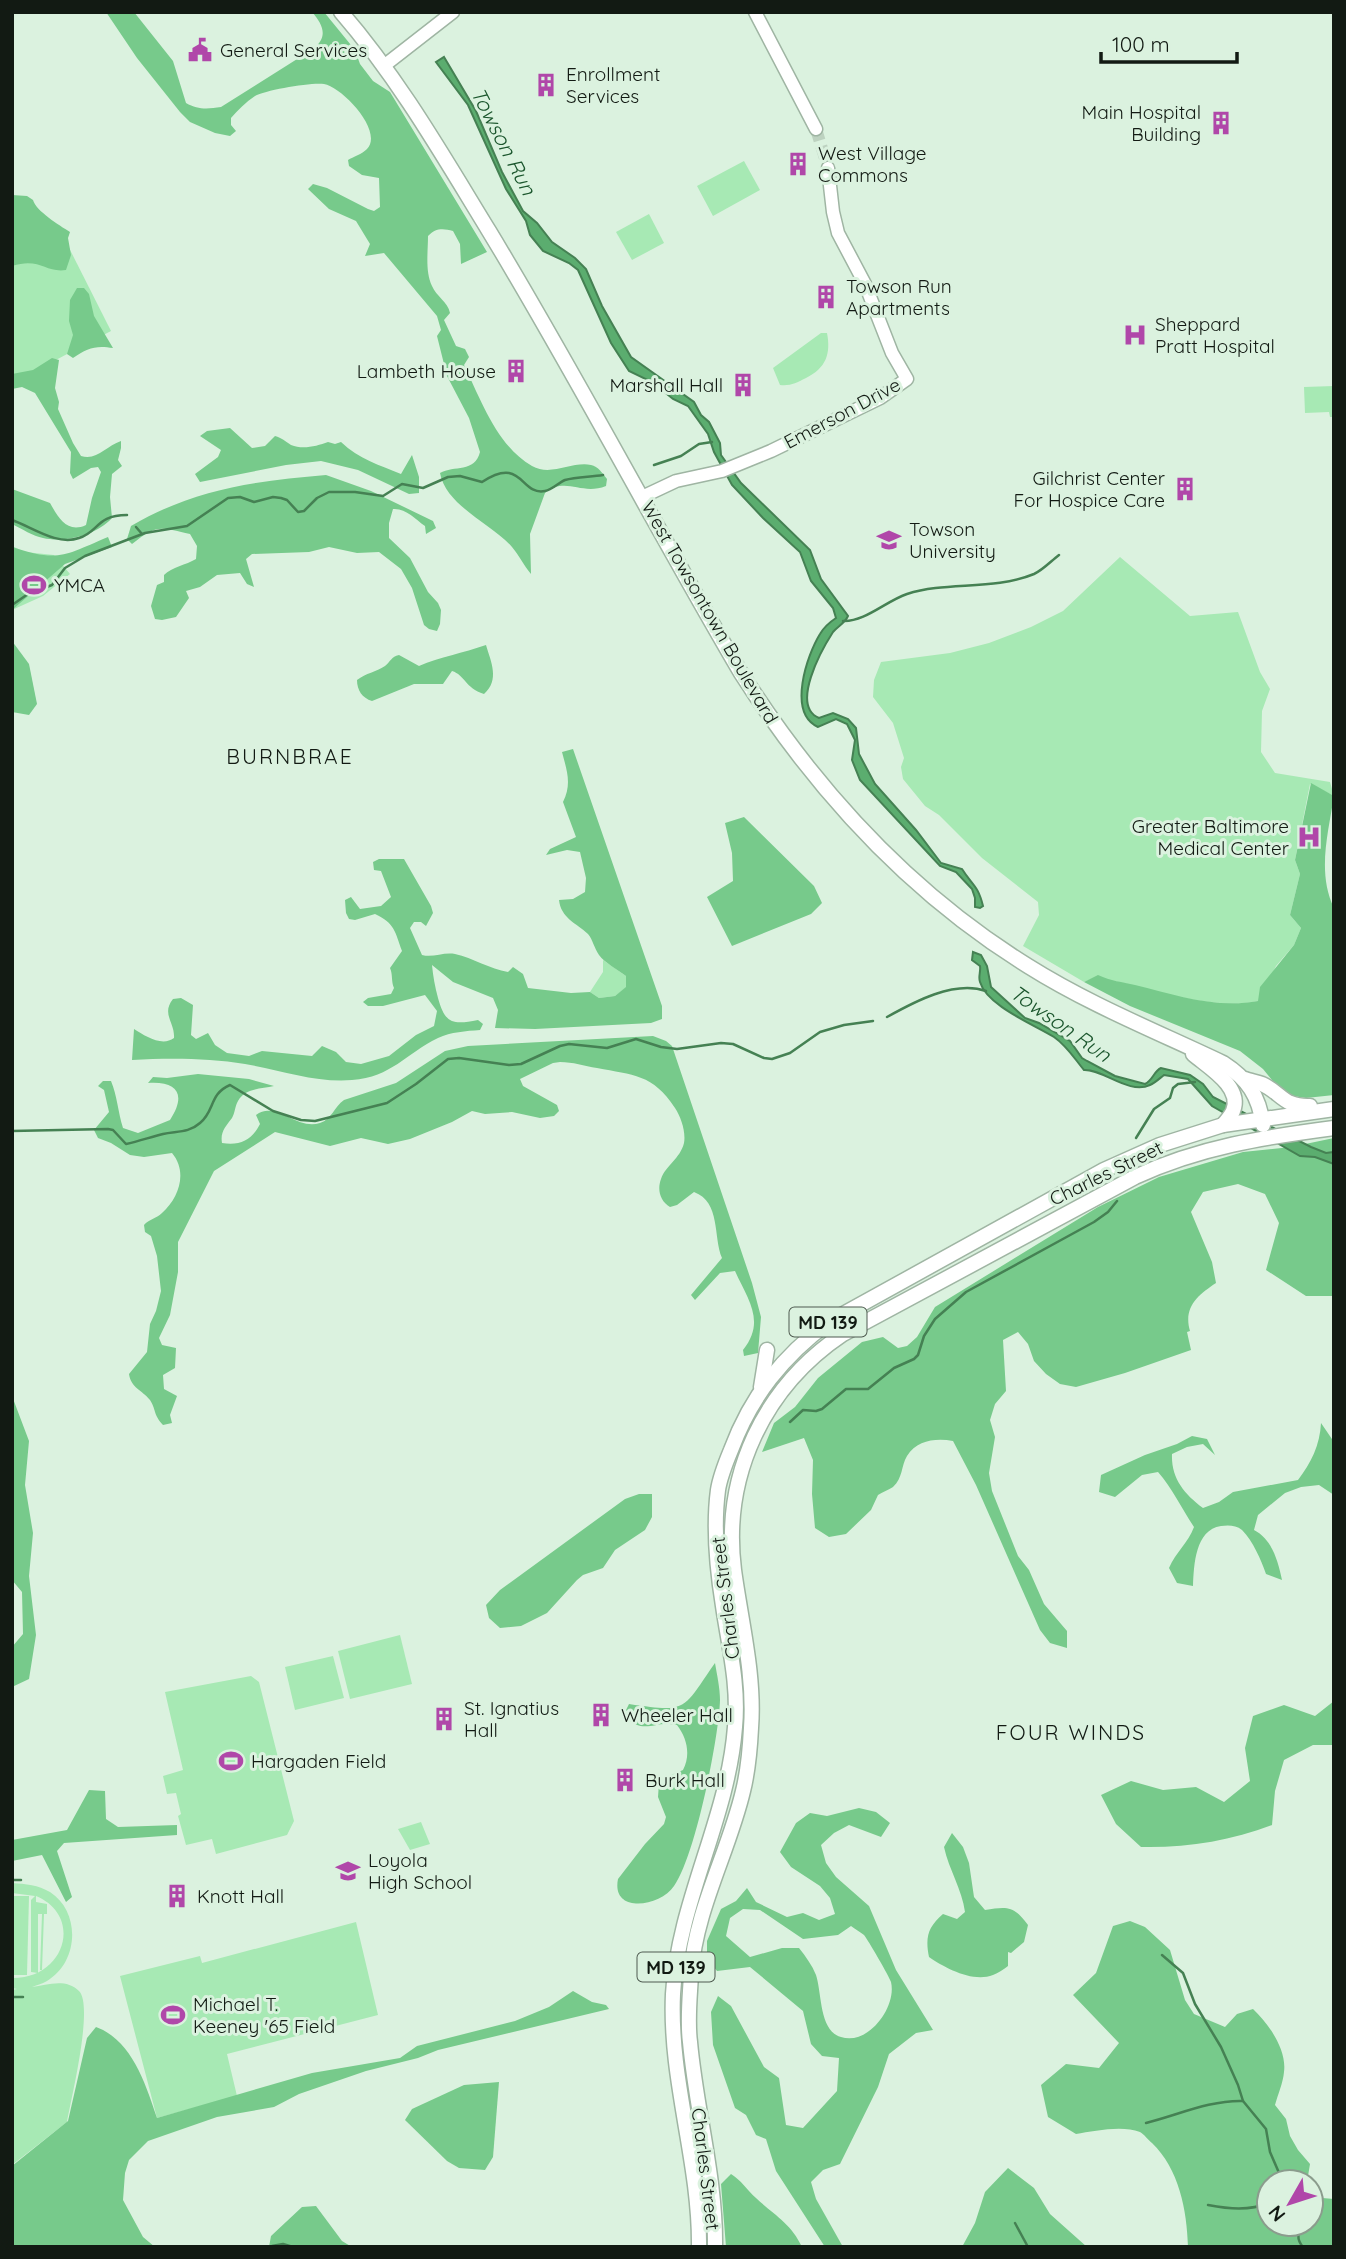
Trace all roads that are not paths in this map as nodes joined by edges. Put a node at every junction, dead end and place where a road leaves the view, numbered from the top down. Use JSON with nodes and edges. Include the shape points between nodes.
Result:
{"nodes":[{"id":1,"x":341,"y":12,"type":"edge"},
{"id":2,"x":453,"y":12,"type":"edge"},
{"id":3,"x":755,"y":12,"type":"edge"},
{"id":4,"x":385,"y":65,"type":"junction"},
{"id":5,"x":816,"y":129,"type":"tunnel mouth"},
{"id":6,"x":828,"y":168,"type":"tunnel mouth"},
{"id":7,"x":642,"y":497,"type":"junction"},
{"id":8,"x":1175,"y":1040,"type":"junction"},
{"id":9,"x":1245,"y":1079,"type":"junction"},
{"id":10,"x":1333,"y":1110,"type":"edge"},
{"id":11,"x":1262,"y":1119,"type":"junction"},
{"id":12,"x":1223,"y":1125,"type":"junction"},
{"id":13,"x":1334,"y":1128,"type":"edge"},
{"id":14,"x":1264,"y":1137,"type":"junction"},
{"id":15,"x":768,"y":1409,"type":"junction"},
{"id":16,"x":718,"y":1489,"type":"junction"},
{"id":17,"x":739,"y":1600,"type":"junction"},
{"id":18,"x":699,"y":2247,"type":"edge"},
{"id":19,"x":715,"y":2247,"type":"edge"}],
"edges":[{"from":1,"to":4,"type":"main road","name":"West Towsontown Boulevard"},
{"from":2,"to":4,"type":"street"},
{"from":3,"to":5,"type":"street"},
{"from":4,"to":7,"type":"main road","name":"West Towsontown Boulevard","via":[[516,276]]},
{"from":6,"to":7,"type":"street","name":"Emerson Drive","via":[[838,233],[907,379],[864,406],[745,461],[676,481]]},
{"from":7,"to":8,"type":"main road","name":"West Towsontown Boulevard","via":[[756,697],[800,759],[869,837],[947,908],[1027,966]]},
{"from":8,"to":9,"type":"main road","name":"West Towsontown Boulevard"},
{"from":8,"to":12,"type":"main road","via":[[1231,1089],[1235,1102]]},
{"from":9,"to":10,"type":"main road","name":"West Towsontown Boulevard","via":[[1264,1084],[1293,1105]]},
{"from":9,"to":11,"type":"main road"},
{"from":10,"to":11,"type":"main road","name":"Charles Street","number":"MD 139"},
{"from":11,"to":12,"type":"main road","name":"Charles Street","number":"MD 139"},
{"from":11,"to":14,"type":"main road"},
{"from":12,"to":16,"type":"main road","name":"Charles Street","number":"MD 139","via":[[1160,1145],[1104,1170],[858,1304],[814,1333],[761,1389],[738,1431]]},
{"from":13,"to":14,"type":"main road","name":"Charles Street","number":"MD 139"},
{"from":14,"to":15,"type":"main road","name":"Charles Street","number":"MD 139","via":[[1213,1148],[1144,1172],[854,1327],[813,1356]]},
{"from":15,"to":16,"type":"main road","via":[[741,1445],[728,1482]]},
{"from":15,"to":17,"type":"main road","name":"Charles Street","number":"MD 139","via":[[750,1446],[734,1503],[733,1554]]},
{"from":16,"to":17,"type":"main road","via":[[726,1502],[728,1578]]},
{"from":16,"to":18,"type":"main road","name":"Charles Street","number":"MD 139","via":[[716,1547],[732,1653],[735,1726],[722,1799],[680,1944],[673,1994],[674,2051]]},
{"from":17,"to":19,"type":"main road","name":"Charles Street","number":"MD 139","via":[[751,1695],[750,1742],[743,1791],[691,1971],[689,2039]]}]}
